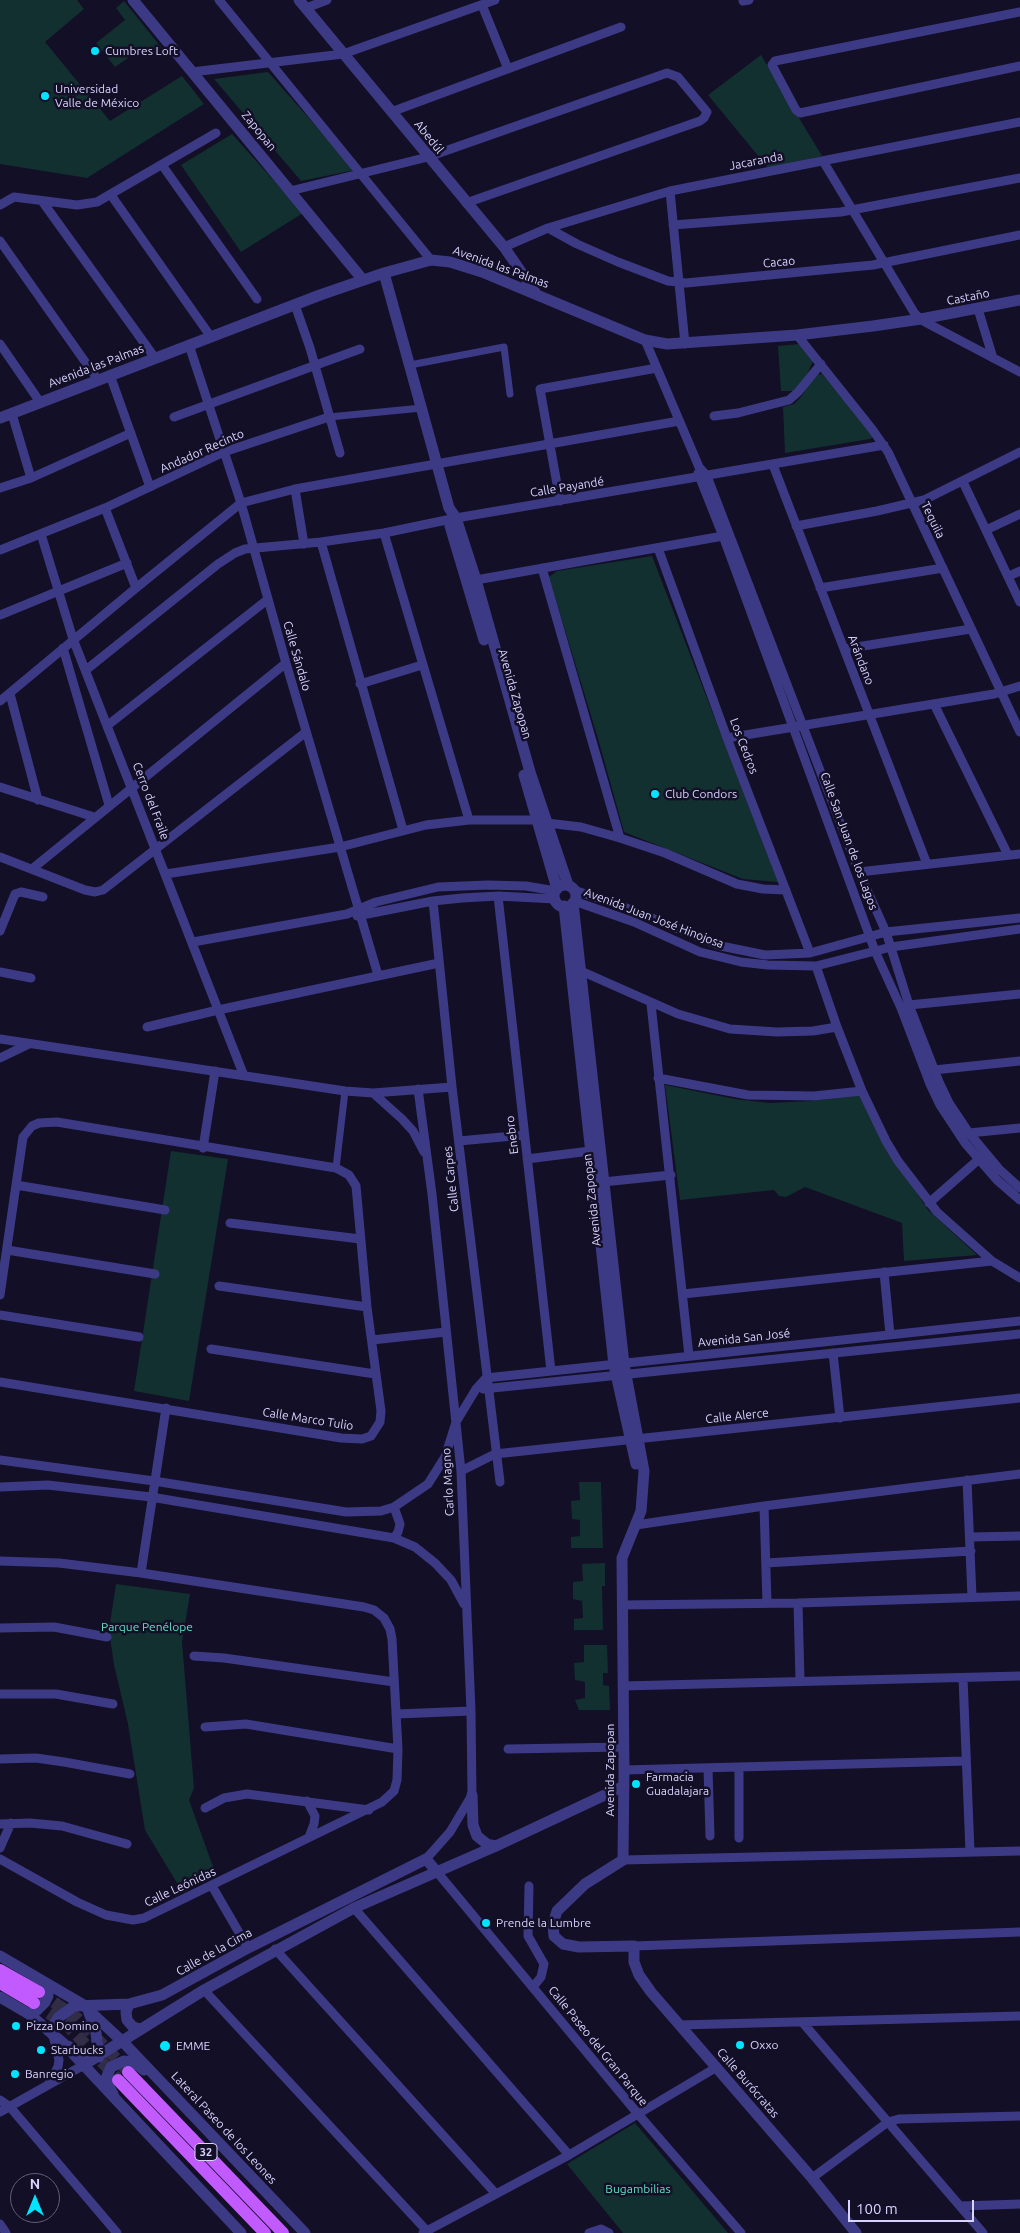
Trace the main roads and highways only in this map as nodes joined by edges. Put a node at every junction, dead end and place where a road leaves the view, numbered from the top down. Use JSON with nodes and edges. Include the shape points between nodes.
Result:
{"nodes":[{"id":1,"x":0,"y":1970,"type":"edge"},
{"id":2,"x":0,"y":1983,"type":"edge"},
{"id":3,"x":265,"y":2233,"type":"edge"},
{"id":4,"x":284,"y":2233,"type":"edge"}],
"edges":[{"from":1,"to":2,"type":"main road","via":[[37,1998]]},
{"from":3,"to":4,"type":"main road","number":"32","via":[[123,2076]]}]}
